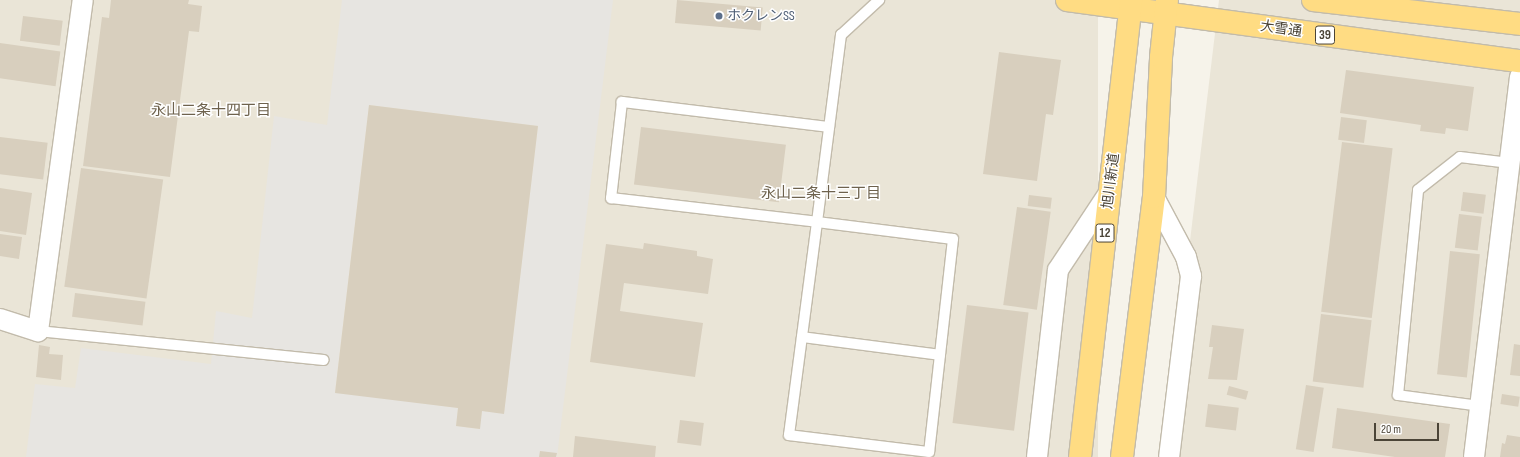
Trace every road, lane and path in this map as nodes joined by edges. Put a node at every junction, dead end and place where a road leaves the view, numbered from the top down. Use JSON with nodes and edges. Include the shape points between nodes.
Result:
{"nodes":[{"id":1,"x":83,"y":0,"type":"edge"},
{"id":2,"x":879,"y":0,"type":"edge"},
{"id":3,"x":1067,"y":0,"type":"edge"},
{"id":4,"x":1313,"y":0,"type":"edge"},
{"id":5,"x":1130,"y":5,"type":"edge"},
{"id":6,"x":1166,"y":7,"type":"edge"},
{"id":7,"x":1520,"y":24,"type":"edge"},
{"id":8,"x":1520,"y":61,"type":"edge"},
{"id":9,"x":1520,"y":77,"type":"edge"},
{"id":10,"x":829,"y":127,"type":"junction"},
{"id":11,"x":1510,"y":162,"type":"junction"},
{"id":12,"x":1109,"y":193,"type":"junction"},
{"id":13,"x":1154,"y":197,"type":"junction"},
{"id":14,"x":817,"y":222,"type":"junction"},
{"id":15,"x":0,"y":319,"type":"edge"},
{"id":16,"x":38,"y":331,"type":"junction"},
{"id":17,"x":802,"y":337,"type":"junction"},
{"id":18,"x":940,"y":355,"type":"junction"},
{"id":19,"x":324,"y":360,"type":"dead end"},
{"id":20,"x":1480,"y":406,"type":"junction"},
{"id":21,"x":1037,"y":457,"type":"edge"},
{"id":22,"x":1080,"y":457,"type":"edge"},
{"id":23,"x":1122,"y":457,"type":"edge"},
{"id":24,"x":1169,"y":457,"type":"edge"},
{"id":25,"x":1474,"y":457,"type":"edge"}],
"edges":[{"from":1,"to":16,"type":"street"},
{"from":2,"to":10,"type":"lane","via":[[841,35]]},
{"from":3,"to":5,"type":"highway","name":"大雪通","number":"39"},
{"from":4,"to":7,"type":"highway"},
{"from":5,"to":6,"type":"highway","name":"大雪通","number":"39"},
{"from":5,"to":12,"type":"highway","name":"旭川新道","number":"12"},
{"from":6,"to":8,"type":"highway","name":"大雪通","number":"39"},
{"from":6,"to":13,"type":"highway"},
{"from":9,"to":11,"type":"street"},
{"from":10,"to":14,"type":"lane"},
{"from":10,"to":14,"type":"lane","via":[[622,102],[611,198]]},
{"from":11,"to":20,"type":"street"},
{"from":11,"to":20,"type":"lane","via":[[1460,157],[1418,190],[1398,395]]},
{"from":12,"to":21,"type":"street","via":[[1058,270]]},
{"from":12,"to":22,"type":"highway","name":"旭川新道","number":"12"},
{"from":13,"to":23,"type":"highway"},
{"from":13,"to":24,"type":"street","via":[[1186,257],[1191,276]]},
{"from":14,"to":17,"type":"lane"},
{"from":14,"to":18,"type":"lane","via":[[953,239]]},
{"from":15,"to":16,"type":"street"},
{"from":16,"to":19,"type":"lane"},
{"from":17,"to":18,"type":"lane"},
{"from":17,"to":18,"type":"lane","via":[[789,435],[929,452]]},
{"from":20,"to":25,"type":"street"}]}
